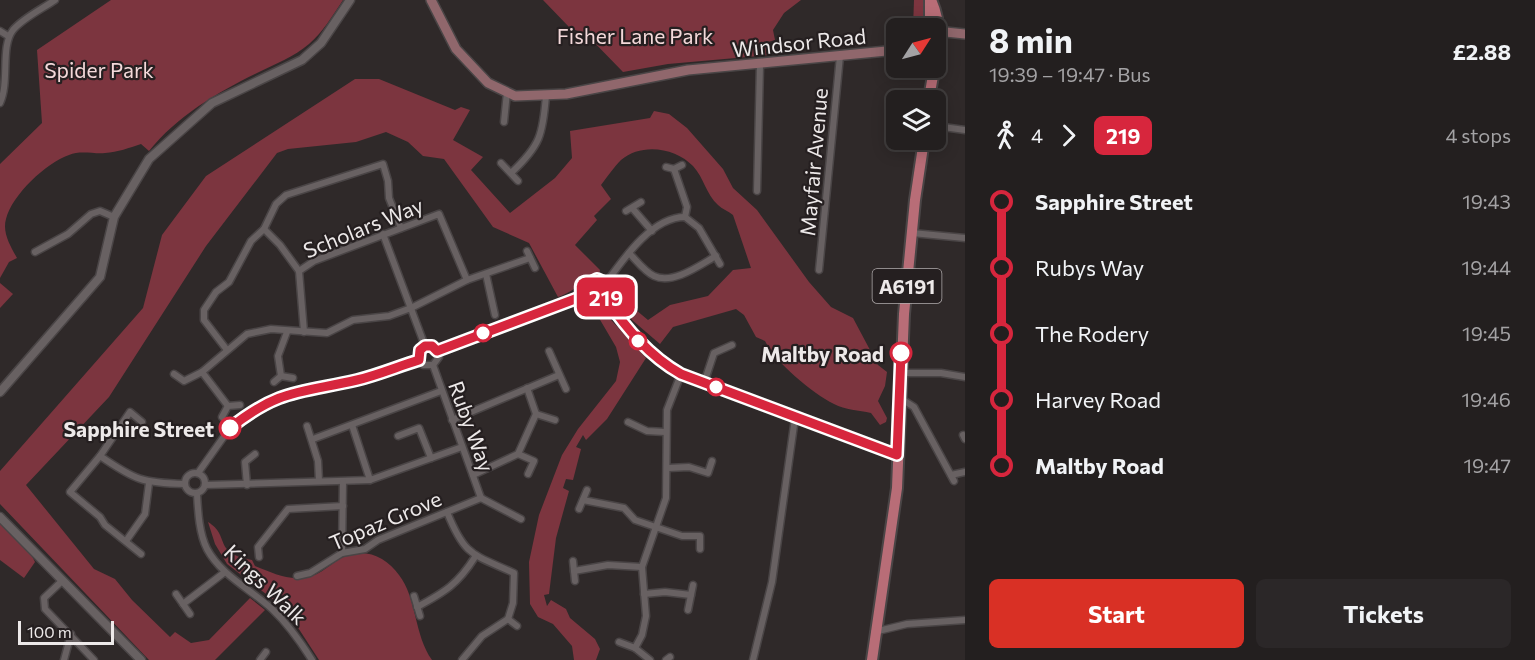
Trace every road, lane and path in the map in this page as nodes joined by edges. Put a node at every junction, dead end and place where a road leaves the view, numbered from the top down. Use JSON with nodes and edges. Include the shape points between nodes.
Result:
{"nodes":[{"id":1,"x":55,"y":0,"type":"edge"},
{"id":2,"x":350,"y":0,"type":"edge"},
{"id":3,"x":431,"y":0,"type":"edge"},
{"id":4,"x":930,"y":0,"type":"edge"},
{"id":5,"x":936,"y":18,"type":"edge"},
{"id":6,"x":0,"y":31,"type":"edge"},
{"id":7,"x":965,"y":34,"type":"edge"},
{"id":8,"x":8,"y":36,"type":"junction"},
{"id":9,"x":946,"y":38,"type":"edge"},
{"id":10,"x":886,"y":51,"type":"edge"},
{"id":11,"x":840,"y":56,"type":"junction"},
{"id":12,"x":760,"y":65,"type":"junction"},
{"id":13,"x":930,"y":78,"type":"edge"},
{"id":14,"x":933,"y":78,"type":"edge"},
{"id":15,"x":931,"y":83,"type":"junction"},
{"id":16,"x":930,"y":90,"type":"edge"},
{"id":17,"x":507,"y":92,"type":"junction"},
{"id":18,"x":546,"y":95,"type":"junction"},
{"id":19,"x":0,"y":103,"type":"edge"},
{"id":20,"x":504,"y":122,"type":"dead end"},
{"id":21,"x":946,"y":127,"type":"edge"},
{"id":22,"x":965,"y":130,"type":"edge"},
{"id":23,"x":923,"y":150,"type":"edge"},
{"id":24,"x":501,"y":163,"type":"dead end"},
{"id":25,"x":682,"y":165,"type":"dead end"},
{"id":26,"x":666,"y":167,"type":"dead end"},
{"id":27,"x":674,"y":169,"type":"junction"},
{"id":28,"x":511,"y":173,"type":"junction"},
{"id":29,"x":518,"y":181,"type":"dead end"},
{"id":30,"x":757,"y":191,"type":"dead end"},
{"id":31,"x":641,"y":202,"type":"dead end"},
{"id":32,"x":633,"y":209,"type":"junction"},
{"id":33,"x":626,"y":211,"type":"dead end"},
{"id":34,"x":114,"y":217,"type":"junction"},
{"id":35,"x":685,"y":217,"type":"junction"},
{"id":36,"x":401,"y":228,"type":"junction"},
{"id":37,"x":264,"y":230,"type":"junction"},
{"id":38,"x":652,"y":231,"type":"junction"},
{"id":39,"x":912,"y":233,"type":"junction"},
{"id":40,"x":383,"y":234,"type":"junction"},
{"id":41,"x":965,"y":238,"type":"edge"},
{"id":42,"x":527,"y":251,"type":"dead end"},
{"id":43,"x":38,"y":253,"type":"dead end"},
{"id":44,"x":629,"y":253,"type":"junction"},
{"id":45,"x":716,"y":256,"type":"junction"},
{"id":46,"x":530,"y":258,"type":"junction"},
{"id":47,"x":720,"y":264,"type":"dead end"},
{"id":48,"x":535,"y":268,"type":"dead end"},
{"id":49,"x":819,"y":270,"type":"dead end"},
{"id":50,"x":299,"y":271,"type":"junction"},
{"id":51,"x":486,"y":274,"type":"junction"},
{"id":52,"x":467,"y":280,"type":"junction"},
{"id":53,"x":606,"y":283,"type":"junction"},
{"id":54,"x":588,"y":294,"type":"junction"},
{"id":55,"x":605,"y":298,"type":"junction"},
{"id":56,"x":411,"y":308,"type":"junction"},
{"id":57,"x":495,"y":315,"type":"dead end"},
{"id":58,"x":286,"y":332,"type":"junction"},
{"id":59,"x":304,"y":332,"type":"junction"},
{"id":60,"x":732,"y":345,"type":"dead end"},
{"id":61,"x":425,"y":346,"type":"junction"},
{"id":62,"x":227,"y":350,"type":"junction"},
{"id":63,"x":437,"y":351,"type":"junction"},
{"id":64,"x":549,"y":351,"type":"dead end"},
{"id":65,"x":419,"y":360,"type":"junction"},
{"id":66,"x":433,"y":365,"type":"junction"},
{"id":67,"x":201,"y":372,"type":"junction"},
{"id":68,"x":900,"y":373,"type":"junction"},
{"id":69,"x":174,"y":374,"type":"dead end"},
{"id":70,"x":681,"y":374,"type":"junction"},
{"id":71,"x":559,"y":375,"type":"junction"},
{"id":72,"x":281,"y":376,"type":"junction"},
{"id":73,"x":965,"y":377,"type":"edge"},
{"id":74,"x":293,"y":378,"type":"dead end"},
{"id":75,"x":531,"y":379,"type":"dead end"},
{"id":76,"x":274,"y":382,"type":"dead end"},
{"id":77,"x":704,"y":383,"type":"junction"},
{"id":78,"x":531,"y":387,"type":"junction"},
{"id":79,"x":566,"y":389,"type":"dead end"},
{"id":80,"x":441,"y":391,"type":"junction"},
{"id":81,"x":0,"y":392,"type":"edge"},
{"id":82,"x":899,"y":398,"type":"junction"},
{"id":83,"x":240,"y":405,"type":"dead end"},
{"id":84,"x":228,"y":406,"type":"junction"},
{"id":85,"x":536,"y":414,"type":"junction"},
{"id":86,"x":222,"y":417,"type":"dead end"},
{"id":87,"x":795,"y":417,"type":"junction"},
{"id":88,"x":453,"y":420,"type":"junction"},
{"id":89,"x":555,"y":420,"type":"dead end"},
{"id":90,"x":142,"y":422,"type":"dead end"},
{"id":91,"x":628,"y":422,"type":"dead end"},
{"id":92,"x":352,"y":425,"type":"junction"},
{"id":93,"x":307,"y":426,"type":"dead end"},
{"id":94,"x":665,"y":432,"type":"junction"},
{"id":95,"x":398,"y":436,"type":"dead end"},
{"id":96,"x":313,"y":439,"type":"junction"},
{"id":97,"x":462,"y":447,"type":"junction"},
{"id":98,"x":255,"y":454,"type":"dead end"},
{"id":99,"x":518,"y":454,"type":"junction"},
{"id":100,"x":897,"y":455,"type":"junction"},
{"id":101,"x":100,"y":456,"type":"junction"},
{"id":102,"x":431,"y":458,"type":"junction"},
{"id":103,"x":711,"y":461,"type":"dead end"},
{"id":104,"x":668,"y":468,"type":"junction"},
{"id":105,"x":965,"y":472,"type":"edge"},
{"id":106,"x":198,"y":473,"type":"junction"},
{"id":107,"x":528,"y":474,"type":"dead end"},
{"id":108,"x":472,"y":475,"type":"junction"},
{"id":109,"x":370,"y":480,"type":"junction"},
{"id":110,"x":319,"y":481,"type":"junction"},
{"id":111,"x":343,"y":482,"type":"junction"},
{"id":112,"x":149,"y":483,"type":"junction"},
{"id":113,"x":184,"y":484,"type":"junction"},
{"id":114,"x":247,"y":484,"type":"junction"},
{"id":115,"x":205,"y":485,"type":"junction"},
{"id":116,"x":587,"y":490,"type":"dead end"},
{"id":117,"x":196,"y":494,"type":"junction"},
{"id":118,"x":481,"y":498,"type":"junction"},
{"id":119,"x":583,"y":500,"type":"junction"},
{"id":120,"x":343,"y":506,"type":"junction"},
{"id":121,"x":579,"y":509,"type":"dead end"},
{"id":122,"x":447,"y":512,"type":"junction"},
{"id":123,"x":0,"y":517,"type":"edge"},
{"id":124,"x":511,"y":524,"type":"dead end"},
{"id":125,"x":657,"y":527,"type":"junction"},
{"id":126,"x":126,"y":541,"type":"junction"},
{"id":127,"x":700,"y":549,"type":"dead end"},
{"id":128,"x":342,"y":553,"type":"junction"},
{"id":129,"x":141,"y":554,"type":"dead end"},
{"id":130,"x":259,"y":557,"type":"dead end"},
{"id":131,"x":475,"y":557,"type":"junction"},
{"id":132,"x":573,"y":561,"type":"dead end"},
{"id":133,"x":642,"y":567,"type":"junction"},
{"id":134,"x":574,"y":571,"type":"junction"},
{"id":135,"x":225,"y":572,"type":"junction"},
{"id":136,"x":302,"y":572,"type":"dead end"},
{"id":137,"x":63,"y":580,"type":"junction"},
{"id":138,"x":575,"y":581,"type":"dead end"},
{"id":139,"x":693,"y":585,"type":"dead end"},
{"id":140,"x":176,"y":594,"type":"dead end"},
{"id":141,"x":644,"y":594,"type":"junction"},
{"id":142,"x":691,"y":595,"type":"junction"},
{"id":143,"x":414,"y":596,"type":"dead end"},
{"id":144,"x":183,"y":604,"type":"junction"},
{"id":145,"x":417,"y":607,"type":"junction"},
{"id":146,"x":688,"y":610,"type":"dead end"},
{"id":147,"x":190,"y":614,"type":"dead end"},
{"id":148,"x":420,"y":616,"type":"dead end"},
{"id":149,"x":508,"y":619,"type":"junction"},
{"id":150,"x":965,"y":620,"type":"edge"},
{"id":151,"x":518,"y":626,"type":"dead end"},
{"id":152,"x":874,"y":632,"type":"junction"},
{"id":153,"x":71,"y":634,"type":"junction"},
{"id":154,"x":619,"y":642,"type":"dead end"},
{"id":155,"x":635,"y":648,"type":"junction"},
{"id":156,"x":266,"y":652,"type":"dead end"},
{"id":157,"x":64,"y":660,"type":"edge"},
{"id":158,"x":94,"y":660,"type":"edge"},
{"id":159,"x":141,"y":660,"type":"edge"},
{"id":160,"x":260,"y":660,"type":"edge"},
{"id":161,"x":312,"y":660,"type":"edge"},
{"id":162,"x":462,"y":660,"type":"edge"},
{"id":163,"x":650,"y":660,"type":"edge"},
{"id":164,"x":753,"y":660,"type":"edge"},
{"id":165,"x":872,"y":660,"type":"edge"}],
"edges":[{"from":1,"to":8,"type":"street"},
{"from":2,"to":34,"type":"street","via":[[321,43],[302,60],[212,103],[148,159]]},
{"from":3,"to":17,"type":"main road","name":"Windsor Road","via":[[456,49],[488,83]]},
{"from":4,"to":5,"type":"main road"},
{"from":6,"to":8,"type":"street"},
{"from":7,"to":9,"type":"main road"},
{"from":8,"to":19,"type":"street","via":[[5,92]]},
{"from":10,"to":11,"type":"main road","name":"Windsor Road"},
{"from":11,"to":12,"type":"main road","name":"Windsor Road"},
{"from":11,"to":49,"type":"street","name":"Mayfair Avenue"},
{"from":12,"to":18,"type":"main road","name":"Windsor Road","via":[[663,74]]},
{"from":12,"to":30,"type":"street"},
{"from":13,"to":15,"type":"main road"},
{"from":14,"to":15,"type":"main road"},
{"from":15,"to":16,"type":"main road"},
{"from":17,"to":18,"type":"main road","name":"Windsor Road","via":[[515,96]]},
{"from":17,"to":20,"type":"street"},
{"from":18,"to":28,"type":"street","via":[[544,123],[534,152]]},
{"from":21,"to":22,"type":"street"},
{"from":23,"to":39,"type":"main road","number":"A6191"},
{"from":24,"to":28,"type":"street"},
{"from":25,"to":27,"type":"street"},
{"from":26,"to":27,"type":"street"},
{"from":27,"to":35,"type":"street","via":[[687,207]]},
{"from":28,"to":29,"type":"street"},
{"from":31,"to":32,"type":"street"},
{"from":32,"to":33,"type":"street"},
{"from":32,"to":38,"type":"street"},
{"from":34,"to":43,"type":"street","via":[[100,211],[91,214]]},
{"from":34,"to":81,"type":"street","via":[[100,277]]},
{"from":35,"to":38,"type":"street","via":[[664,221]]},
{"from":35,"to":45,"type":"street","via":[[699,228]]},
{"from":36,"to":37,"type":"street","via":[[389,198],[383,164],[286,195],[276,204]]},
{"from":36,"to":40,"type":"street","name":"Scholars Way"},
{"from":36,"to":52,"type":"street","name":"Scholars Way","via":[[439,214]]},
{"from":37,"to":50,"type":"street"},
{"from":37,"to":62,"type":"street","via":[[251,241],[230,282],[216,292],[204,310],[204,320]]},
{"from":38,"to":44,"type":"street"},
{"from":39,"to":41,"type":"street"},
{"from":39,"to":68,"type":"main road","number":"A6191"},
{"from":40,"to":50,"type":"street","name":"Scholars Way","via":[[314,261]]},
{"from":40,"to":56,"type":"street"},
{"from":42,"to":46,"type":"street"},
{"from":44,"to":45,"type":"street","via":[[650,274],[661,278],[690,271]]},
{"from":44,"to":53,"type":"street"},
{"from":45,"to":47,"type":"street"},
{"from":46,"to":48,"type":"street"},
{"from":46,"to":51,"type":"street"},
{"from":50,"to":59,"type":"street"},
{"from":51,"to":52,"type":"street"},
{"from":51,"to":57,"type":"street"},
{"from":52,"to":56,"type":"street"},
{"from":53,"to":54,"type":"street","via":[[600,279],[591,282]]},
{"from":53,"to":55,"type":"street","via":[[609,293]]},
{"from":54,"to":55,"type":"street","via":[[595,300]]},
{"from":54,"to":63,"type":"street"},
{"from":55,"to":70,"type":"street","via":[[651,355]]},
{"from":56,"to":59,"type":"street","via":[[388,316],[353,320],[327,333]]},
{"from":56,"to":61,"type":"street"},
{"from":58,"to":59,"type":"street"},
{"from":58,"to":62,"type":"street","via":[[256,331]]},
{"from":58,"to":72,"type":"street","via":[[278,356]]},
{"from":60,"to":77,"type":"street","via":[[714,353]]},
{"from":61,"to":63,"type":"street"},
{"from":61,"to":65,"type":"street","via":[[420,350]]},
{"from":62,"to":67,"type":"street"},
{"from":63,"to":66,"type":"street","via":[[439,357]]},
{"from":64,"to":71,"type":"street"},
{"from":65,"to":66,"type":"street","via":[[423,365]]},
{"from":65,"to":106,"type":"street","via":[[358,380],[278,397],[230,428]]},
{"from":66,"to":80,"type":"street","name":"Ruby Way"},
{"from":67,"to":69,"type":"street","via":[[182,384]]},
{"from":67,"to":84,"type":"street"},
{"from":68,"to":73,"type":"street"},
{"from":68,"to":82,"type":"main road","number":"A6191"},
{"from":70,"to":77,"type":"street"},
{"from":70,"to":94,"type":"street","via":[[667,410]]},
{"from":71,"to":78,"type":"street"},
{"from":71,"to":79,"type":"street"},
{"from":72,"to":74,"type":"street"},
{"from":72,"to":76,"type":"street"},
{"from":75,"to":78,"type":"street"},
{"from":77,"to":87,"type":"street"},
{"from":78,"to":85,"type":"street"},
{"from":78,"to":88,"type":"street"},
{"from":80,"to":88,"type":"street","name":"Ruby Way"},
{"from":80,"to":92,"type":"street"},
{"from":82,"to":100,"type":"main road","number":"A6191"},
{"from":82,"to":105,"type":"street","via":[[914,407],[952,478]]},
{"from":83,"to":84,"type":"street"},
{"from":84,"to":86,"type":"street"},
{"from":85,"to":89,"type":"street"},
{"from":85,"to":99,"type":"street"},
{"from":87,"to":100,"type":"street"},
{"from":87,"to":164,"type":"street","via":[[772,582]]},
{"from":88,"to":97,"type":"street","name":"Ruby Way"},
{"from":90,"to":101,"type":"street","via":[[130,412]]},
{"from":91,"to":94,"type":"street","via":[[647,431]]},
{"from":92,"to":96,"type":"street"},
{"from":92,"to":109,"type":"street"},
{"from":93,"to":96,"type":"street"},
{"from":94,"to":104,"type":"street"},
{"from":95,"to":102,"type":"street","via":[[419,428]]},
{"from":96,"to":110,"type":"street"},
{"from":97,"to":102,"type":"street"},
{"from":97,"to":108,"type":"street","name":"Ruby Way"},
{"from":98,"to":114,"type":"street","via":[[245,462]]},
{"from":99,"to":107,"type":"street","via":[[534,461]]},
{"from":99,"to":108,"type":"street"},
{"from":100,"to":152,"type":"main road","number":"A6191","via":[[897,488]]},
{"from":101,"to":112,"type":"street","via":[[131,477]]},
{"from":101,"to":126,"type":"street","via":[[70,492]]},
{"from":102,"to":109,"type":"street"},
{"from":103,"to":104,"type":"street","via":[[708,473],[689,467]]},
{"from":104,"to":125,"type":"street","via":[[666,498]]},
{"from":106,"to":113,"type":"street","via":[[188,476]]},
{"from":106,"to":115,"type":"street"},
{"from":108,"to":118,"type":"street","name":"Ruby Way"},
{"from":109,"to":111,"type":"street"},
{"from":110,"to":111,"type":"street"},
{"from":110,"to":114,"type":"street"},
{"from":111,"to":120,"type":"street"},
{"from":112,"to":113,"type":"street"},
{"from":112,"to":126,"type":"street","via":[[145,514]]},
{"from":113,"to":117,"type":"street"},
{"from":114,"to":115,"type":"street"},
{"from":115,"to":117,"type":"street"},
{"from":116,"to":119,"type":"street"},
{"from":117,"to":135,"type":"street","name":"Kings Walk","via":[[207,549]]},
{"from":118,"to":122,"type":"street","name":"Topaz Grove"},
{"from":118,"to":124,"type":"street","via":[[518,518]]},
{"from":119,"to":121,"type":"street"},
{"from":119,"to":125,"type":"street","via":[[624,508],[635,520]]},
{"from":120,"to":128,"type":"street"},
{"from":120,"to":130,"type":"street","via":[[288,509],[255,545]]},
{"from":122,"to":128,"type":"street","name":"Topaz Grove","via":[[365,549]]},
{"from":122,"to":131,"type":"street","via":[[458,540]]},
{"from":123,"to":137,"type":"street"},
{"from":125,"to":127,"type":"street","via":[[682,536],[700,536]]},
{"from":125,"to":133,"type":"street"},
{"from":126,"to":129,"type":"street"},
{"from":128,"to":136,"type":"street","name":"Topaz Grove","via":[[310,573]]},
{"from":131,"to":145,"type":"street","via":[[461,579],[446,592]]},
{"from":131,"to":149,"type":"street","via":[[514,573]]},
{"from":132,"to":134,"type":"street"},
{"from":133,"to":134,"type":"street"},
{"from":133,"to":141,"type":"street"},
{"from":134,"to":138,"type":"street"},
{"from":135,"to":144,"type":"street"},
{"from":135,"to":161,"type":"street","name":"Kings Walk","via":[[272,609]]},
{"from":137,"to":153,"type":"street","via":[[44,598],[45,609]]},
{"from":137,"to":159,"type":"street"},
{"from":139,"to":142,"type":"street"},
{"from":140,"to":144,"type":"street"},
{"from":141,"to":142,"type":"street"},
{"from":141,"to":155,"type":"street","via":[[646,616]]},
{"from":142,"to":146,"type":"street"},
{"from":143,"to":145,"type":"street"},
{"from":144,"to":147,"type":"street"},
{"from":145,"to":148,"type":"street"},
{"from":149,"to":151,"type":"street"},
{"from":149,"to":162,"type":"street","via":[[482,636]]},
{"from":150,"to":152,"type":"street","via":[[907,624]]},
{"from":152,"to":165,"type":"main road","number":"A6191"},
{"from":153,"to":157,"type":"street"},
{"from":153,"to":158,"type":"street"},
{"from":154,"to":155,"type":"street"},
{"from":155,"to":163,"type":"street"},
{"from":156,"to":160,"type":"street"}]}
